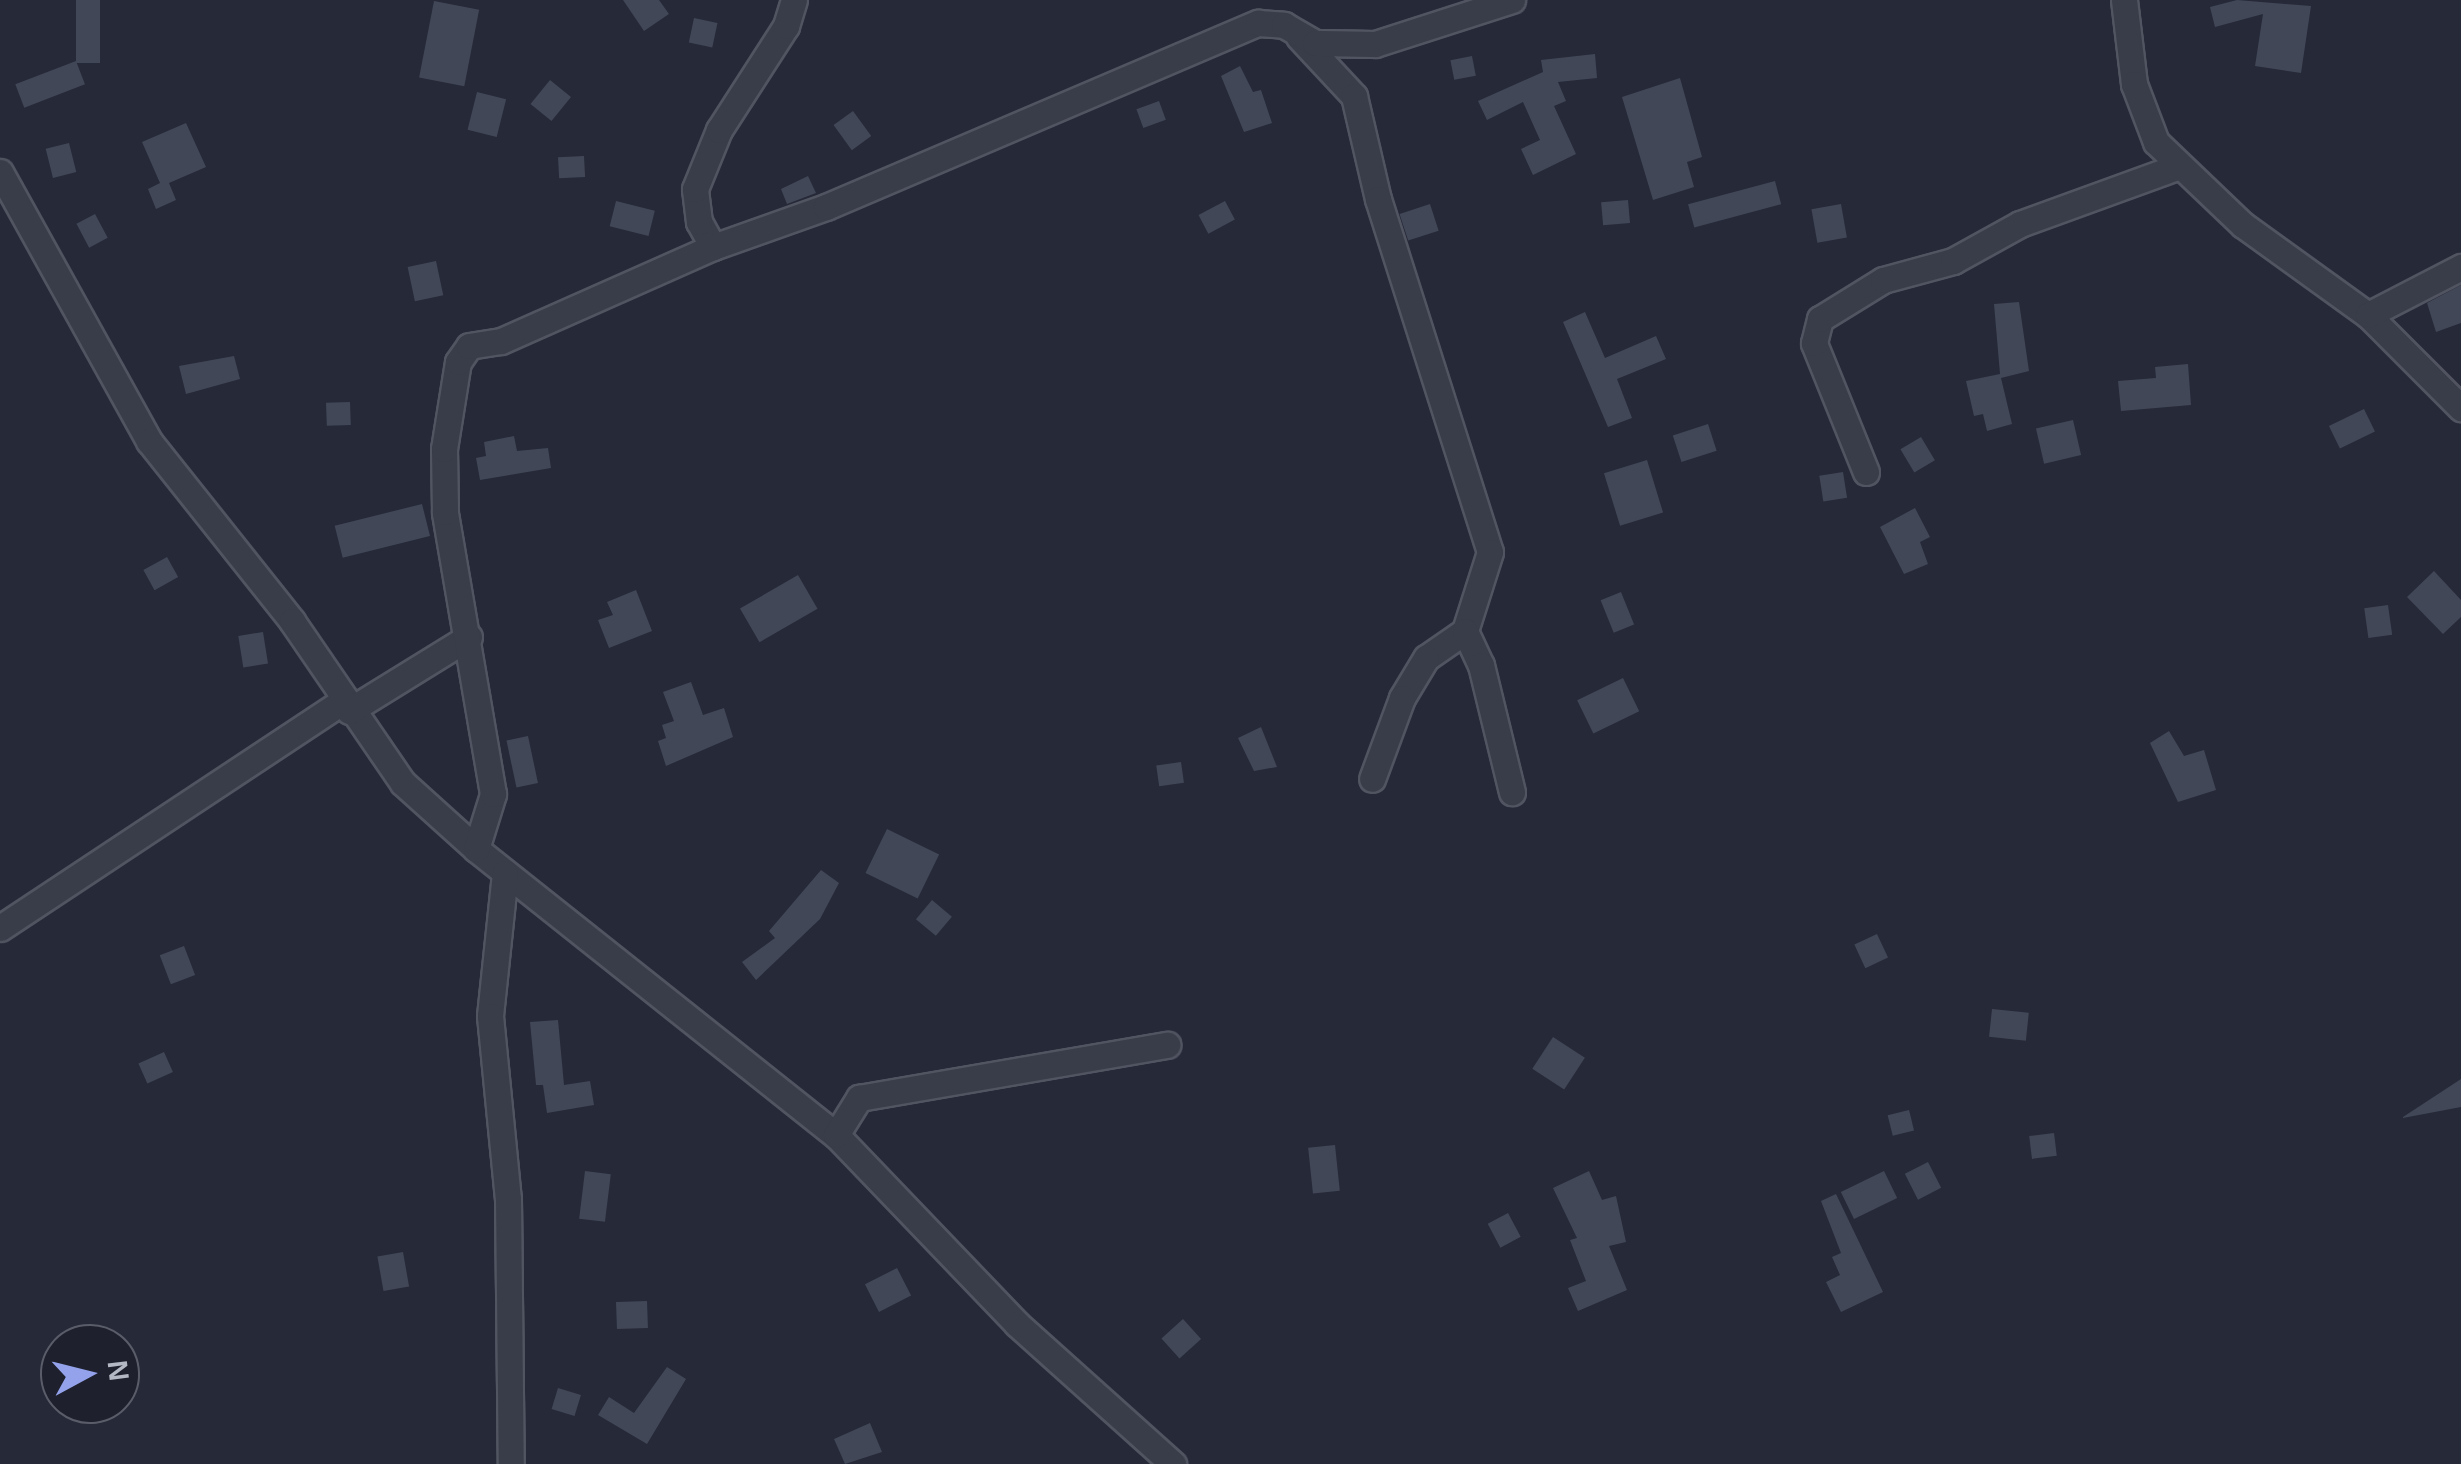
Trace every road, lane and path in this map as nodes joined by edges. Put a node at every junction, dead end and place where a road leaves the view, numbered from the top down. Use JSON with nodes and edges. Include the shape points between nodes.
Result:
{"nodes":[{"id":1,"x":794,"y":0,"type":"edge"},
{"id":2,"x":1512,"y":0,"type":"edge"},
{"id":3,"x":2124,"y":0,"type":"edge"},
{"id":4,"x":1295,"y":33,"type":"junction"},
{"id":5,"x":2180,"y":166,"type":"junction"},
{"id":6,"x":0,"y":172,"type":"edge"},
{"id":7,"x":712,"y":247,"type":"junction"},
{"id":8,"x":2461,"y":267,"type":"edge"},
{"id":9,"x":2368,"y":315,"type":"junction"},
{"id":10,"x":2461,"y":408,"type":"edge"},
{"id":11,"x":1866,"y":472,"type":"dead end"},
{"id":12,"x":1465,"y":631,"type":"junction"},
{"id":13,"x":469,"y":637,"type":"junction"},
{"id":14,"x":346,"y":706,"type":"junction"},
{"id":15,"x":1372,"y":779,"type":"dead end"},
{"id":16,"x":1512,"y":792,"type":"dead end"},
{"id":17,"x":476,"y":849,"type":"junction"},
{"id":18,"x":505,"y":873,"type":"junction"},
{"id":19,"x":0,"y":928,"type":"edge"},
{"id":20,"x":1167,"y":1045,"type":"dead end"},
{"id":21,"x":836,"y":1135,"type":"junction"},
{"id":22,"x":511,"y":1464,"type":"edge"},
{"id":23,"x":1173,"y":1464,"type":"edge"}],
"edges":[{"from":1,"to":7,"type":"street","via":[[786,26],[719,130],[695,189],[699,222]]},
{"from":2,"to":4,"type":"street","via":[[1374,44],[1315,42]]},
{"from":3,"to":5,"type":"street","via":[[2143,116]]},
{"from":4,"to":7,"type":"street","via":[[1258,23],[1211,39],[826,207]]},
{"from":4,"to":12,"type":"street","via":[[1354,96],[1378,200],[1490,552]]},
{"from":5,"to":9,"type":"street","via":[[2243,225]]},
{"from":5,"to":11,"type":"street","via":[[2020,224],[1953,260],[1883,280],[1820,319],[1814,342]]},
{"from":6,"to":14,"type":"street","via":[[150,441],[292,621]]},
{"from":7,"to":13,"type":"street","via":[[500,340],[468,346],[458,362],[444,450],[445,512]]},
{"from":8,"to":9,"type":"street"},
{"from":9,"to":10,"type":"street"},
{"from":12,"to":15,"type":"street","via":[[1426,658],[1402,698]]},
{"from":12,"to":16,"type":"street","via":[[1481,665]]},
{"from":13,"to":14,"type":"street"},
{"from":13,"to":17,"type":"street","via":[[494,794]]},
{"from":14,"to":17,"type":"street","via":[[404,783]]},
{"from":14,"to":19,"type":"street"},
{"from":17,"to":18,"type":"street"},
{"from":18,"to":21,"type":"street"},
{"from":18,"to":22,"type":"street","via":[[490,1016],[508,1199]]},
{"from":20,"to":21,"type":"street","via":[[859,1098]]},
{"from":21,"to":23,"type":"street","via":[[1017,1324]]}]}
